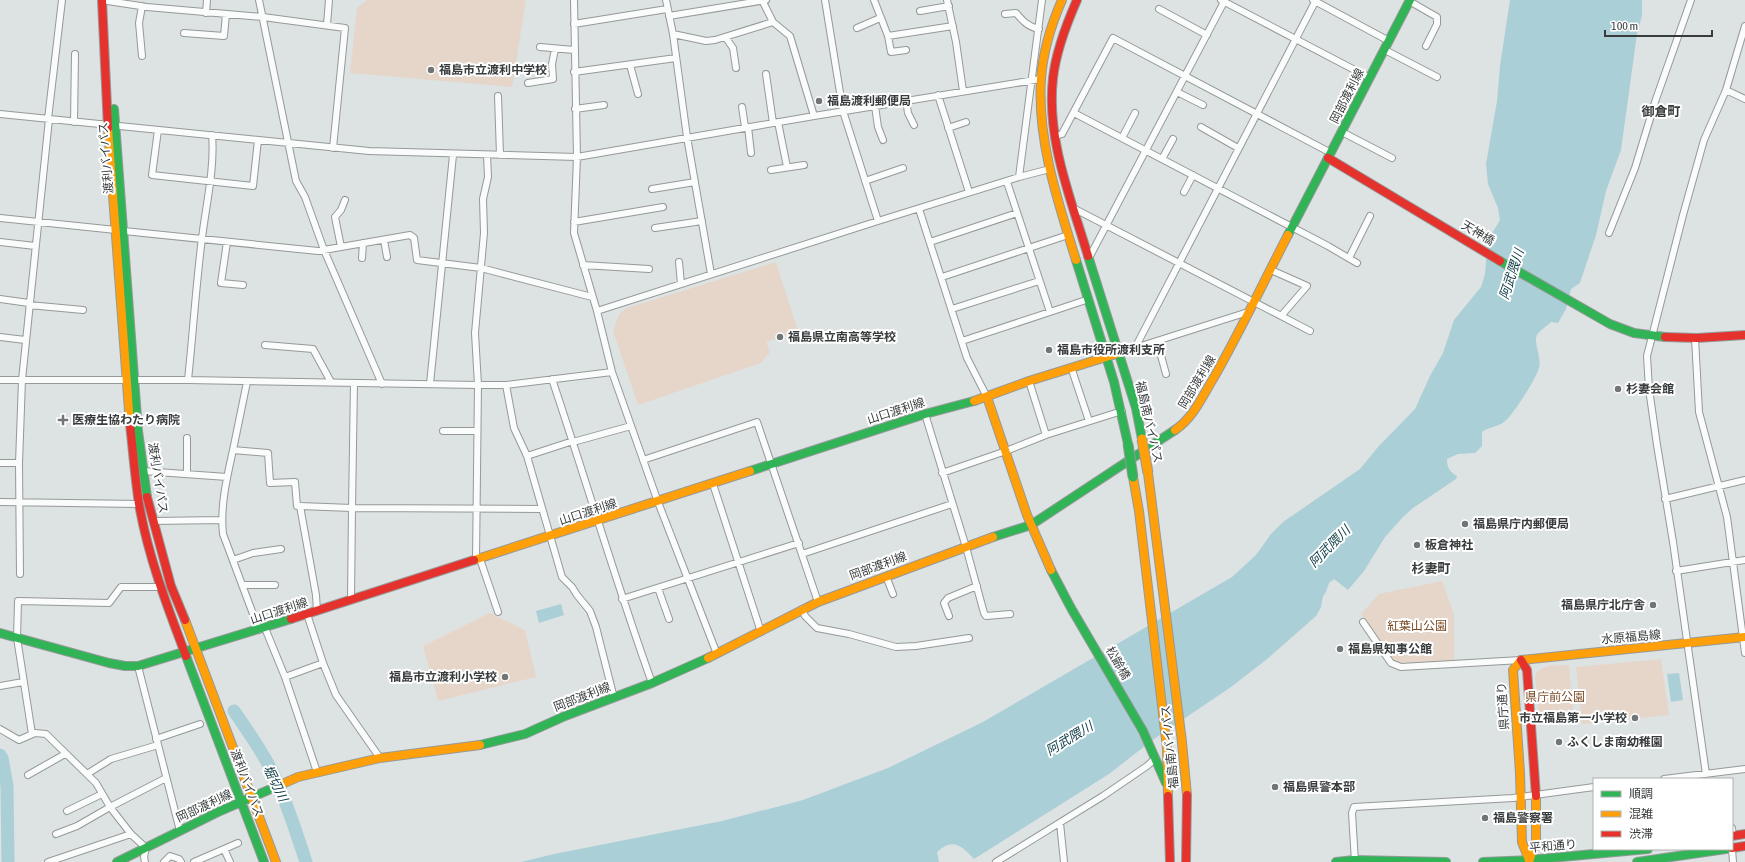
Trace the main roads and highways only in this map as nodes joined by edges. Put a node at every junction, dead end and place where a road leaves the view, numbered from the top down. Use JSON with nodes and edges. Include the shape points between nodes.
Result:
{"nodes":[{"id":1,"x":102,"y":0,"type":"edge"},
{"id":2,"x":1062,"y":0,"type":"edge"},
{"id":3,"x":1077,"y":0,"type":"edge"},
{"id":4,"x":1410,"y":0,"type":"edge"},
{"id":5,"x":1329,"y":156,"type":"junction"},
{"id":6,"x":1745,"y":335,"type":"edge"},
{"id":7,"x":1118,"y":353,"type":"junction"},
{"id":8,"x":1106,"y":356,"type":"junction"},
{"id":9,"x":130,"y":381,"type":"junction"},
{"id":10,"x":987,"y":396,"type":"junction"},
{"id":11,"x":1031,"y":525,"type":"junction"},
{"id":12,"x":0,"y":633,"type":"edge"},
{"id":13,"x":1744,"y":637,"type":"edge"},
{"id":14,"x":196,"y":648,"type":"junction"},
{"id":15,"x":185,"y":651,"type":"junction"},
{"id":16,"x":1521,"y":660,"type":"junction"},
{"id":17,"x":1169,"y":792,"type":"junction"},
{"id":18,"x":252,"y":797,"type":"junction"},
{"id":19,"x":241,"y":802,"type":"junction"},
{"id":20,"x":1733,"y":833,"type":"edge"},
{"id":21,"x":1745,"y":834,"type":"edge"},
{"id":22,"x":1745,"y":846,"type":"edge"},
{"id":23,"x":1733,"y":848,"type":"edge"},
{"id":24,"x":1638,"y":850,"type":"edge"},
{"id":25,"x":1720,"y":850,"type":"edge"},
{"id":26,"x":1354,"y":861,"type":"edge"},
{"id":27,"x":1529,"y":861,"type":"edge"},
{"id":28,"x":117,"y":862,"type":"edge"},
{"id":29,"x":264,"y":862,"type":"edge"},
{"id":30,"x":276,"y":862,"type":"edge"},
{"id":31,"x":1170,"y":862,"type":"edge"},
{"id":32,"x":1186,"y":862,"type":"edge"},
{"id":33,"x":1336,"y":862,"type":"edge"},
{"id":34,"x":1446,"y":862,"type":"edge"},
{"id":35,"x":1483,"y":862,"type":"edge"},
{"id":36,"x":1642,"y":862,"type":"edge"}],
"edges":[{"from":1,"to":9,"type":"main road","name":"渡利バイパス"},
{"from":2,"to":8,"type":"main road","name":"福島南バイパス","via":[[1052,25],[1040,79],[1042,123],[1050,169],[1068,235]]},
{"from":3,"to":7,"type":"main road","name":"福島南バイパス","via":[[1064,33],[1054,72],[1052,90],[1056,136],[1064,180]]},
{"from":4,"to":5,"type":"main road","name":"岡部渡利線"},
{"from":5,"to":6,"type":"main road","name":"天神橋","via":[[1619,328],[1651,336],[1695,338]]},
{"from":5,"to":11,"type":"main road","name":"岡部渡利線","via":[[1255,302],[1188,420]]},
{"from":7,"to":8,"type":"main road","name":"山口渡利線"},
{"from":7,"to":32,"type":"main road","name":"福島南バイパス","bridge":true,"via":[[1136,408],[1153,508],[1182,742],[1186,789]]},
{"from":8,"to":10,"type":"main road","name":"山口渡利線"},
{"from":8,"to":17,"type":"main road","name":"福島南バイパス","bridge":true,"via":[[1122,411],[1139,517],[1167,748]]},
{"from":9,"to":14,"type":"main road","name":"渡利バイパス","via":[[153,522],[171,586]]},
{"from":9,"to":15,"type":"main road","name":"渡利バイパス","via":[[131,446],[139,504],[160,587]]},
{"from":10,"to":11,"type":"main road"},
{"from":10,"to":14,"type":"main road","name":"山口渡利線"},
{"from":11,"to":17,"type":"main road","name":"松齢橋","via":[[1058,586],[1155,756]]},
{"from":11,"to":18,"type":"main road","name":"岡部渡利線","via":[[818,602],[652,684],[525,734],[481,745],[380,758],[317,772],[287,781]]},
{"from":12,"to":15,"type":"main road","name":"山口渡利線","via":[[125,666],[138,666]]},
{"from":13,"to":16,"type":"main road","name":"水原福島線"},
{"from":14,"to":15,"type":"main road","name":"山口渡利線"},
{"from":14,"to":18,"type":"main road","name":"渡利バイパス"},
{"from":15,"to":19,"type":"main road","name":"渡利バイパス"},
{"from":16,"to":27,"type":"main road","via":[[1527,670],[1536,794],[1536,840]]},
{"from":16,"to":27,"type":"main road","name":"県庁通り","via":[[1513,670],[1522,842]]},
{"from":17,"to":31,"type":"main road","name":"福島南バイパス"},
{"from":18,"to":19,"type":"main road","name":"岡部渡利線"},
{"from":18,"to":30,"type":"main road","name":"渡利バイパス"},
{"from":19,"to":28,"type":"main road","name":"岡部渡利線"},
{"from":19,"to":29,"type":"main road","name":"渡利バイパス"},
{"from":20,"to":21,"type":"main road"},
{"from":22,"to":23,"type":"main road"},
{"from":24,"to":27,"type":"main road","name":"平和通り"},
{"from":25,"to":36,"type":"main road"},
{"from":26,"to":33,"type":"main road"},
{"from":26,"to":34,"type":"main road"},
{"from":27,"to":35,"type":"main road","name":"平和通り"}]}
